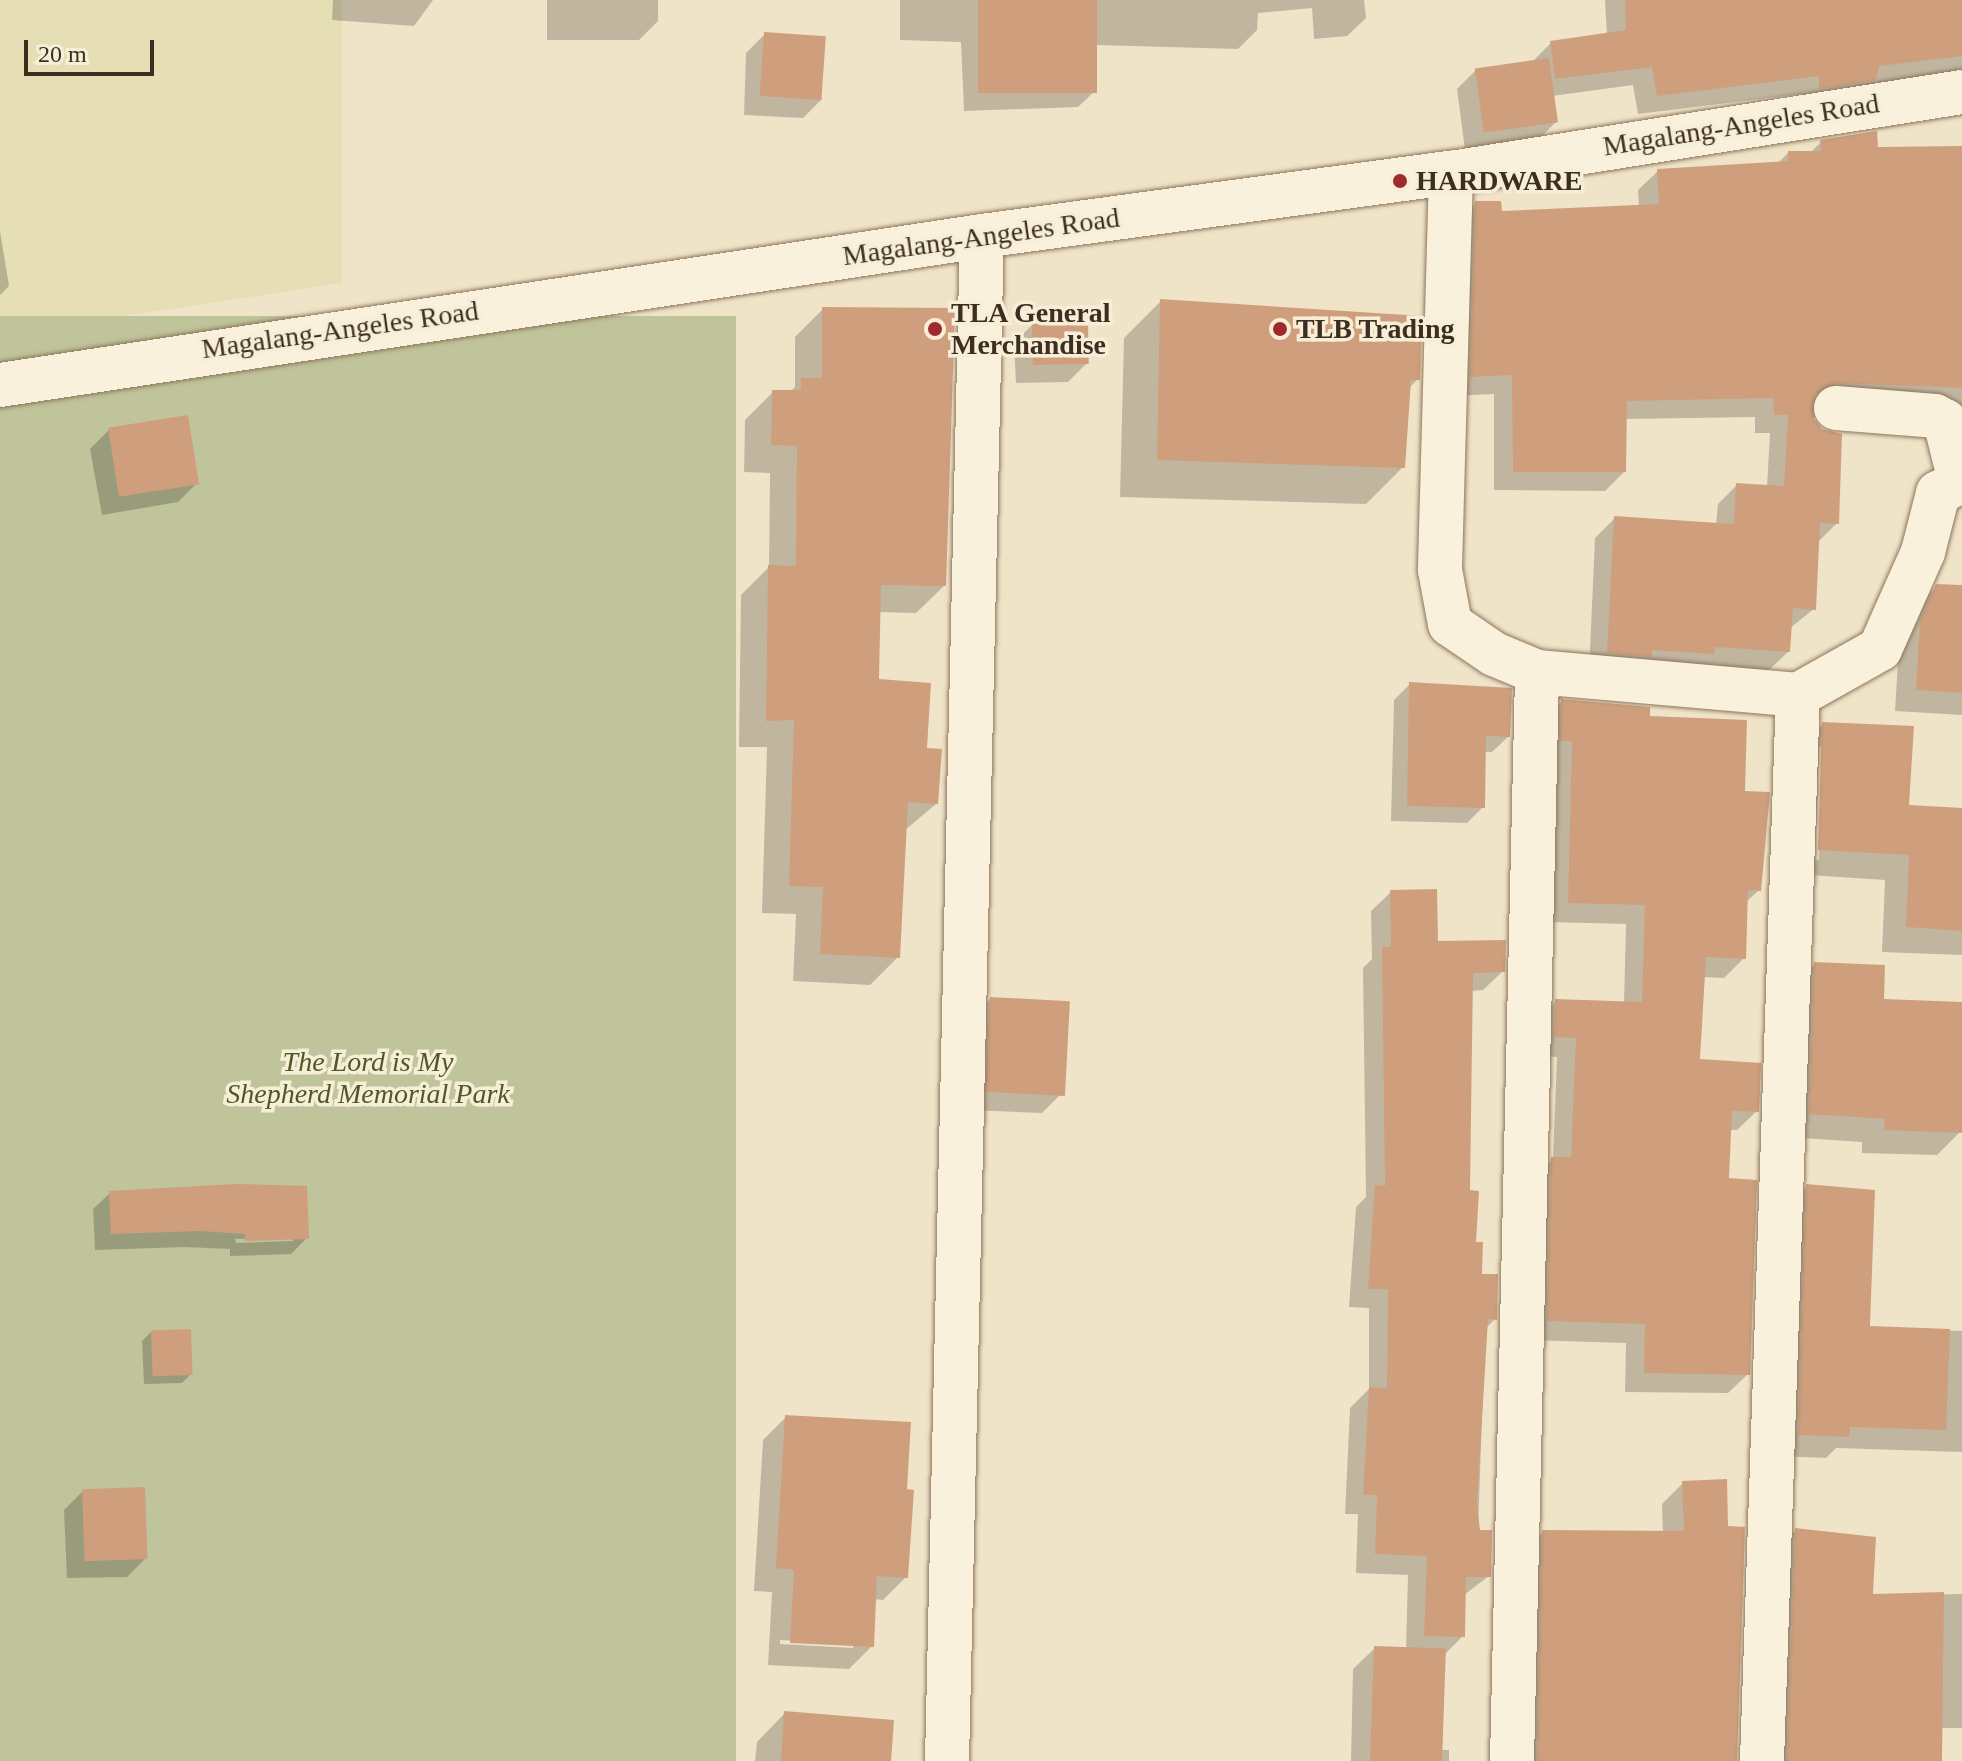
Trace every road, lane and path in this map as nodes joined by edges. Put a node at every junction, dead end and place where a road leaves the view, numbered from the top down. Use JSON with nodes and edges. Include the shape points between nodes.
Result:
{"nodes":[{"id":1,"x":1962,"y":92,"type":"edge"},
{"id":2,"x":1451,"y":173,"type":"junction"},
{"id":3,"x":982,"y":236,"type":"junction"},
{"id":4,"x":0,"y":385,"type":"edge"},
{"id":5,"x":1836,"y":408,"type":"dead end"},
{"id":6,"x":1961,"y":481,"type":"edge"},
{"id":7,"x":1537,"y":672,"type":"junction"},
{"id":8,"x":1798,"y":695,"type":"junction"},
{"id":9,"x":947,"y":1761,"type":"edge"},
{"id":10,"x":1512,"y":1761,"type":"edge"},
{"id":11,"x":1762,"y":1761,"type":"edge"}],
"edges":[{"from":1,"to":2,"type":"street","name":"Magalang-Angeles Road"},
{"from":2,"to":3,"type":"street","name":"Magalang-Angeles Road"},
{"from":2,"to":7,"type":"street","via":[[1440,570],[1450,624],[1494,654]]},
{"from":3,"to":4,"type":"street","name":"Magalang-Angeles Road"},
{"from":3,"to":9,"type":"street"},
{"from":5,"to":6,"type":"street","via":[[1945,421]]},
{"from":6,"to":8,"type":"street","via":[[1938,493],[1923,552],[1880,649]]},
{"from":7,"to":8,"type":"street"},
{"from":7,"to":10,"type":"street"},
{"from":8,"to":11,"type":"street"}]}
